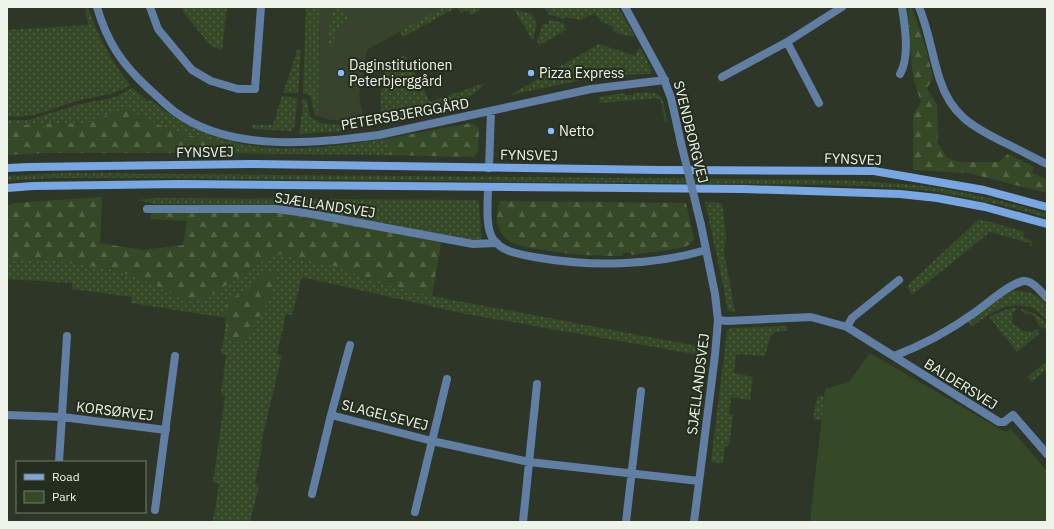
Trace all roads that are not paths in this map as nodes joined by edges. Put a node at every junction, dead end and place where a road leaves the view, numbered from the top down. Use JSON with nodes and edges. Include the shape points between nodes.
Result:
{"nodes":[{"id":1,"x":98,"y":7,"type":"edge"},
{"id":2,"x":150,"y":7,"type":"edge"},
{"id":3,"x":261,"y":7,"type":"edge"},
{"id":4,"x":625,"y":7,"type":"edge"},
{"id":5,"x":842,"y":7,"type":"edge"},
{"id":6,"x":902,"y":7,"type":"edge"},
{"id":7,"x":919,"y":7,"type":"edge"},
{"id":8,"x":787,"y":42,"type":"junction"},
{"id":9,"x":900,"y":74,"type":"dead end"},
{"id":10,"x":722,"y":77,"type":"dead end"},
{"id":11,"x":665,"y":80,"type":"junction"},
{"id":12,"x":819,"y":103,"type":"dead end"},
{"id":13,"x":491,"y":111,"type":"junction"},
{"id":14,"x":1047,"y":164,"type":"edge"},
{"id":15,"x":7,"y":168,"type":"edge"},
{"id":16,"x":489,"y":168,"type":"junction"},
{"id":17,"x":7,"y":188,"type":"edge"},
{"id":18,"x":488,"y":188,"type":"junction"},
{"id":19,"x":1047,"y":207,"type":"edge"},
{"id":20,"x":147,"y":208,"type":"dead end"},
{"id":21,"x":1047,"y":224,"type":"edge"},
{"id":22,"x":700,"y":225,"type":"joint"},
{"id":23,"x":497,"y":243,"type":"junction"},
{"id":24,"x":706,"y":250,"type":"junction"},
{"id":25,"x":900,"y":280,"type":"dead end"},
{"id":26,"x":1047,"y":298,"type":"edge"},
{"id":27,"x":718,"y":320,"type":"junction"},
{"id":28,"x":847,"y":327,"type":"junction"},
{"id":29,"x":67,"y":336,"type":"dead end"},
{"id":30,"x":350,"y":345,"type":"dead end"},
{"id":31,"x":175,"y":356,"type":"dead end"},
{"id":32,"x":894,"y":356,"type":"junction"},
{"id":33,"x":446,"y":379,"type":"dead end"},
{"id":34,"x":538,"y":384,"type":"dead end"},
{"id":35,"x":641,"y":391,"type":"dead end"},
{"id":36,"x":7,"y":415,"type":"edge"},
{"id":37,"x":331,"y":415,"type":"junction"},
{"id":38,"x":62,"y":417,"type":"junction"},
{"id":39,"x":166,"y":430,"type":"junction"},
{"id":40,"x":432,"y":441,"type":"junction"},
{"id":41,"x":1047,"y":454,"type":"edge"},
{"id":42,"x":59,"y":461,"type":"edge"},
{"id":43,"x":529,"y":462,"type":"junction"},
{"id":44,"x":632,"y":474,"type":"junction"},
{"id":45,"x":699,"y":482,"type":"junction"},
{"id":46,"x":312,"y":494,"type":"dead end"},
{"id":47,"x":155,"y":510,"type":"dead end"},
{"id":48,"x":415,"y":512,"type":"dead end"},
{"id":49,"x":523,"y":522,"type":"edge"},
{"id":50,"x":626,"y":522,"type":"edge"},
{"id":51,"x":694,"y":522,"type":"edge"}],
"edges":[{"from":1,"to":13,"type":"street","name":"PETERSBJERGGÅRD","via":[[112,45],[127,68],[143,84],[175,112],[193,123],[239,138],[264,142],[296,142],[379,135]]},
{"from":2,"to":3,"type":"street","via":[[158,29],[192,70],[211,81],[238,88],[255,89]]},
{"from":4,"to":11,"type":"street","name":"SVENDBORGVEJ"},
{"from":5,"to":8,"type":"street"},
{"from":6,"to":9,"type":"street","via":[[905,48],[904,66]]},
{"from":7,"to":14,"type":"street","via":[[940,81],[955,109],[978,130]]},
{"from":8,"to":10,"type":"street"},
{"from":8,"to":12,"type":"street"},
{"from":11,"to":13,"type":"street","name":"PETERSBJERGGÅRD","via":[[596,88]]},
{"from":11,"to":22,"type":"street","name":"SVENDBORGVEJ","bridge":true},
{"from":13,"to":16,"type":"street","name":"PETERSBJERGGÅRD"},
{"from":15,"to":16,"type":"main road","name":"FYNSVEJ","via":[[251,164]]},
{"from":16,"to":19,"type":"main road","name":"FYNSVEJ","via":[[874,171],[984,190]]},
{"from":17,"to":18,"type":"main road","via":[[181,184]]},
{"from":18,"to":21,"type":"main road","via":[[744,189],[900,194],[985,207]]},
{"from":18,"to":23,"type":"street","via":[[488,224]]},
{"from":20,"to":23,"type":"street","name":"SJÆLLANDSVEJ","via":[[276,209],[473,244]]},
{"from":22,"to":24,"type":"street","name":"SJÆLLANDSVEJ"},
{"from":23,"to":24,"type":"street","via":[[516,253],[561,262],[601,264],[642,262]]},
{"from":24,"to":27,"type":"street","name":"SJÆLLANDSVEJ"},
{"from":25,"to":28,"type":"street","via":[[852,318]]},
{"from":26,"to":32,"type":"street","name":"BALDERSVEJ","via":[[1031,282],[1024,281],[948,331]]},
{"from":27,"to":28,"type":"street","name":"BALDERSVEJ","via":[[812,316]]},
{"from":27,"to":45,"type":"street","name":"SJÆLLANDSVEJ"},
{"from":28,"to":32,"type":"street","name":"BALDERSVEJ"},
{"from":29,"to":38,"type":"street","name":"KORSØRVEJ"},
{"from":30,"to":37,"type":"street","name":"SLAGELSEVEJ"},
{"from":31,"to":39,"type":"street","name":"KORSØRVEJ"},
{"from":32,"to":41,"type":"street","name":"BALDERSVEJ","via":[[999,422],[1004,422],[1013,415]]},
{"from":33,"to":40,"type":"street","name":"SLAGELSEVEJ"},
{"from":34,"to":43,"type":"street"},
{"from":35,"to":44,"type":"street"},
{"from":36,"to":38,"type":"street","name":"KORSØRVEJ"},
{"from":37,"to":40,"type":"street","name":"SLAGELSEVEJ"},
{"from":37,"to":46,"type":"street","name":"SLAGELSEVEJ"},
{"from":38,"to":39,"type":"street","name":"KORSØRVEJ"},
{"from":38,"to":42,"type":"street","name":"KORSØRVEJ"},
{"from":39,"to":47,"type":"street","name":"KORSØRVEJ"},
{"from":40,"to":43,"type":"street","name":"SLAGELSEVEJ"},
{"from":40,"to":48,"type":"street","name":"SLAGELSEVEJ"},
{"from":43,"to":44,"type":"street","name":"SLAGELSEVEJ"},
{"from":43,"to":49,"type":"street"},
{"from":44,"to":45,"type":"street","name":"SLAGELSEVEJ"},
{"from":44,"to":50,"type":"street"},
{"from":45,"to":51,"type":"street","name":"SJÆLLANDSVEJ"}]}
